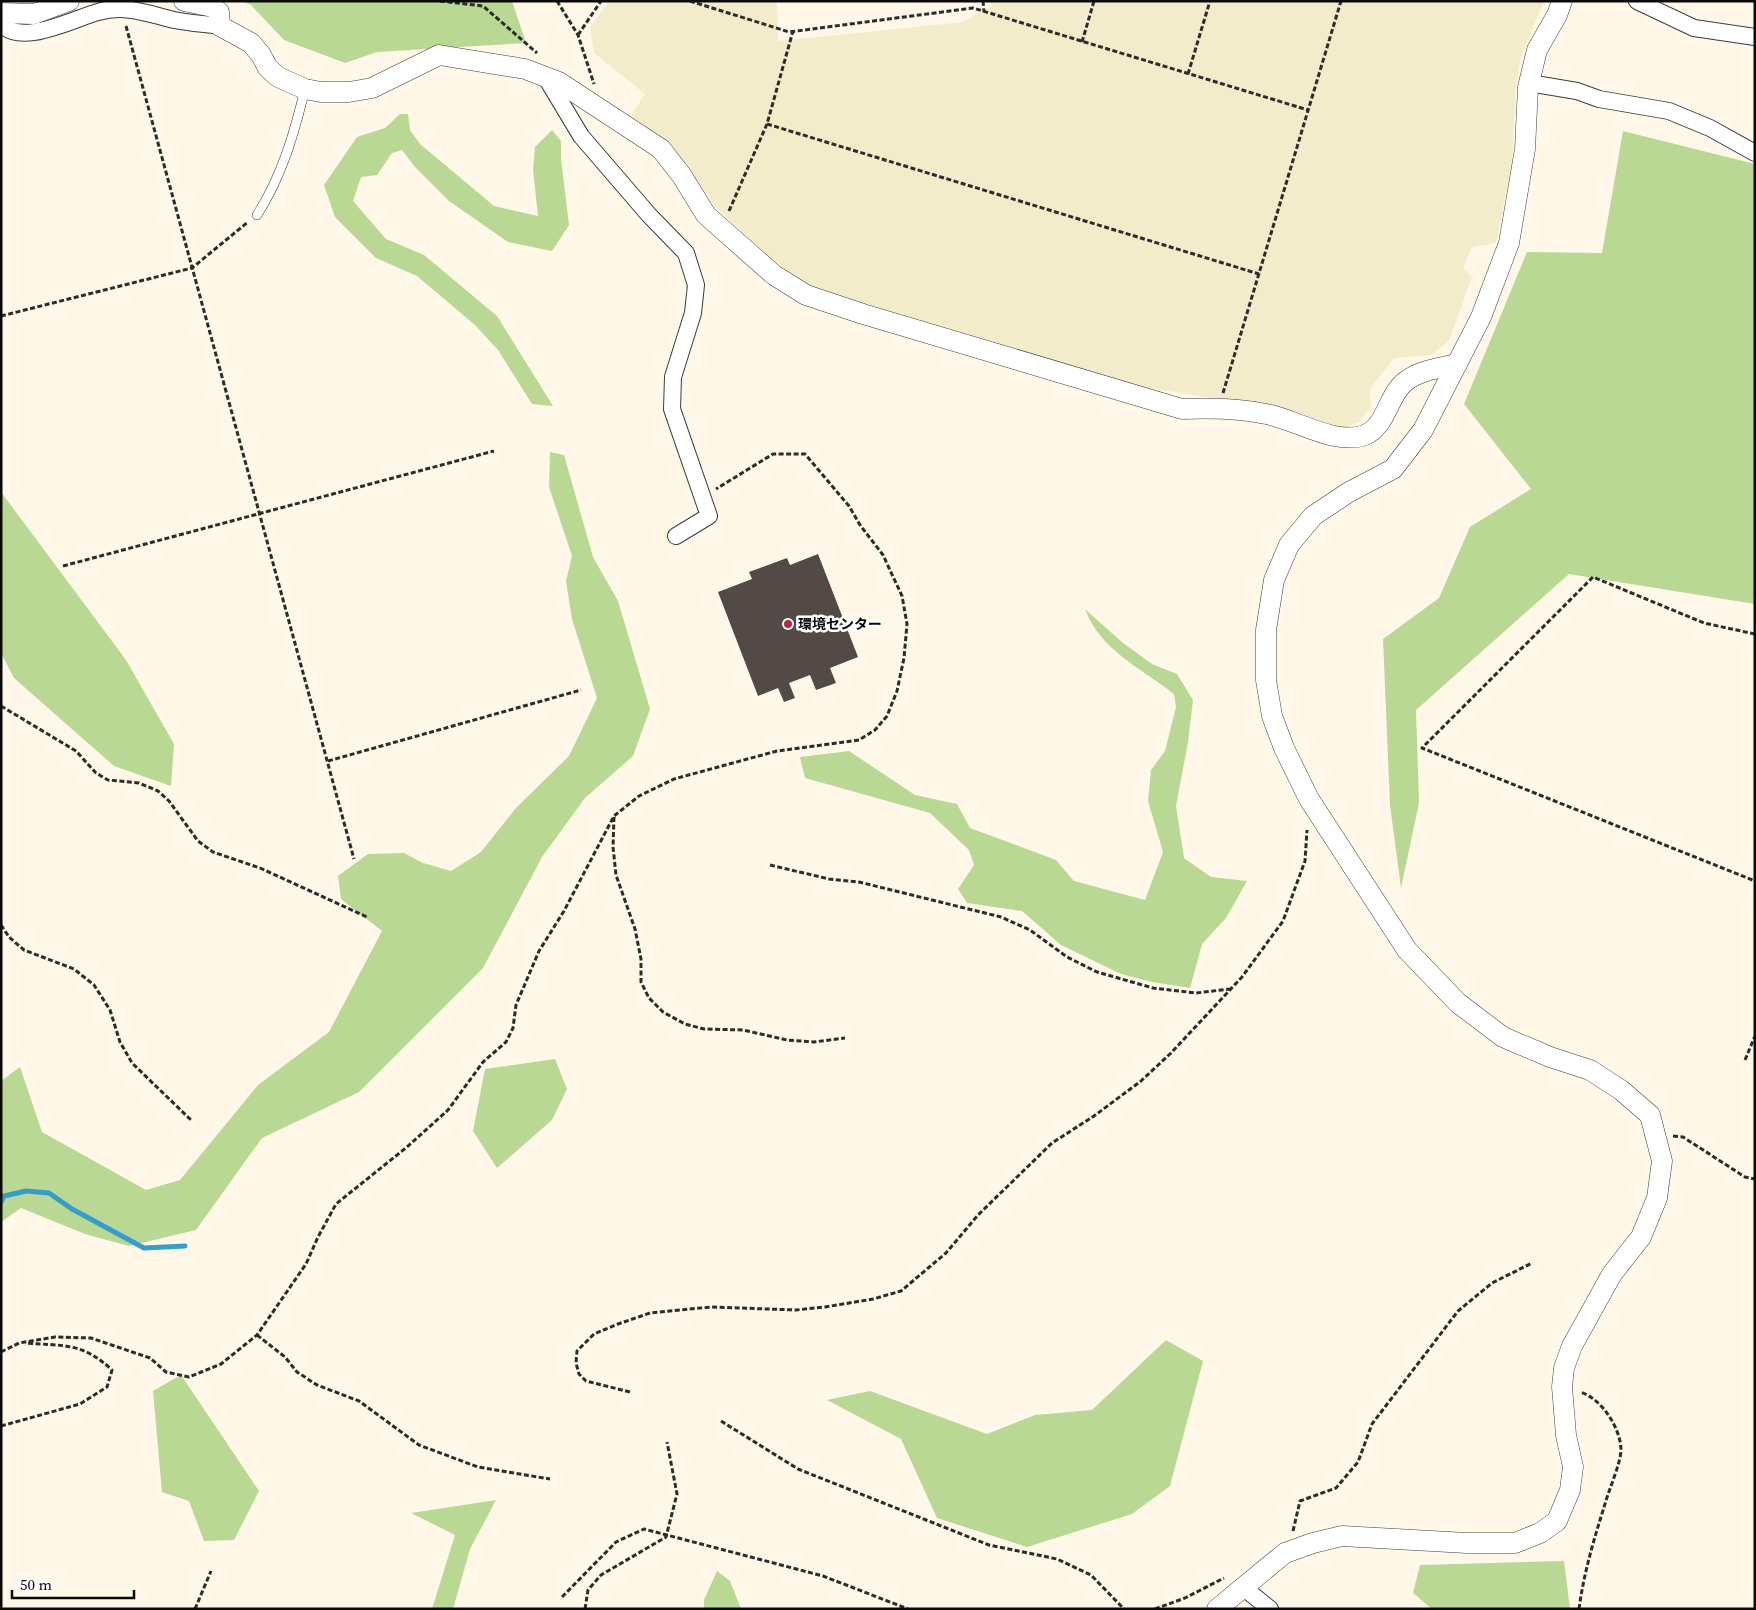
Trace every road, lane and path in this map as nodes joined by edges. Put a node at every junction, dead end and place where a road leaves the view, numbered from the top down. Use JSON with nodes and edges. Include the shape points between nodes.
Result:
{"nodes":[{"id":1,"x":69,"y":1,"type":"edge"},
{"id":2,"x":184,"y":1,"type":"edge"},
{"id":3,"x":440,"y":1,"type":"edge"},
{"id":4,"x":557,"y":1,"type":"edge"},
{"id":5,"x":601,"y":1,"type":"edge"},
{"id":6,"x":690,"y":1,"type":"edge"},
{"id":7,"x":984,"y":1,"type":"edge"},
{"id":8,"x":1094,"y":1,"type":"edge"},
{"id":9,"x":1210,"y":1,"type":"edge"},
{"id":10,"x":1341,"y":1,"type":"edge"},
{"id":11,"x":1572,"y":1,"type":"edge"},
{"id":12,"x":1637,"y":1,"type":"edge"},
{"id":13,"x":1559,"y":8,"type":"edge"},
{"id":14,"x":121,"y":9,"type":"junction"},
{"id":15,"x":984,"y":12,"type":"junction"},
{"id":16,"x":1,"y":13,"type":"edge"},
{"id":17,"x":1,"y":23,"type":"edge"},
{"id":18,"x":220,"y":26,"type":"junction"},
{"id":19,"x":794,"y":31,"type":"junction"},
{"id":20,"x":578,"y":35,"type":"junction"},
{"id":21,"x":1755,"y":37,"type":"edge"},
{"id":22,"x":1082,"y":42,"type":"junction"},
{"id":23,"x":544,"y":67,"type":"junction"},
{"id":24,"x":1188,"y":74,"type":"junction"},
{"id":25,"x":1529,"y":83,"type":"junction"},
{"id":26,"x":305,"y":89,"type":"junction"},
{"id":27,"x":1308,"y":110,"type":"junction"},
{"id":28,"x":603,"y":111,"type":"junction"},
{"id":29,"x":767,"y":124,"type":"junction"},
{"id":30,"x":1755,"y":153,"type":"edge"},
{"id":31,"x":257,"y":215,"type":"joint"},
{"id":32,"x":721,"y":229,"type":"junction"},
{"id":33,"x":192,"y":268,"type":"junction"},
{"id":34,"x":1259,"y":274,"type":"junction"},
{"id":35,"x":1,"y":316,"type":"edge"},
{"id":36,"x":1456,"y":364,"type":"junction"},
{"id":37,"x":1219,"y":408,"type":"junction"},
{"id":38,"x":494,"y":451,"type":"dead end"},
{"id":39,"x":703,"y":498,"type":"junction"},
{"id":40,"x":259,"y":513,"type":"junction"},
{"id":41,"x":676,"y":536,"type":"dead end"},
{"id":42,"x":63,"y":566,"type":"dead end"},
{"id":43,"x":1755,"y":634,"type":"edge"},
{"id":44,"x":581,"y":690,"type":"dead end"},
{"id":45,"x":1,"y":706,"type":"edge"},
{"id":46,"x":328,"y":760,"type":"junction"},
{"id":47,"x":1310,"y":799,"type":"junction"},
{"id":48,"x":614,"y":816,"type":"junction"},
{"id":49,"x":354,"y":859,"type":"dead end"},
{"id":50,"x":770,"y":865,"type":"dead end"},
{"id":51,"x":1755,"y":880,"type":"edge"},
{"id":52,"x":367,"y":917,"type":"dead end"},
{"id":53,"x":1,"y":924,"type":"edge"},
{"id":54,"x":1230,"y":989,"type":"junction"},
{"id":55,"x":1755,"y":1036,"type":"edge"},
{"id":56,"x":845,"y":1038,"type":"dead end"},
{"id":57,"x":1745,"y":1060,"type":"dead end"},
{"id":58,"x":192,"y":1120,"type":"dead end"},
{"id":59,"x":1655,"y":1134,"type":"junction"},
{"id":60,"x":1755,"y":1179,"type":"edge"},
{"id":61,"x":1532,"y":1263,"type":"dead end"},
{"id":62,"x":257,"y":1335,"type":"junction"},
{"id":63,"x":19,"y":1343,"type":"junction"},
{"id":64,"x":1,"y":1352,"type":"edge"},
{"id":65,"x":1562,"y":1387,"type":"junction"},
{"id":66,"x":630,"y":1392,"type":"dead end"},
{"id":67,"x":721,"y":1421,"type":"dead end"},
{"id":68,"x":1,"y":1426,"type":"edge"},
{"id":69,"x":667,"y":1442,"type":"dead end"},
{"id":70,"x":550,"y":1479,"type":"dead end"},
{"id":71,"x":666,"y":1536,"type":"junction"},
{"id":72,"x":1285,"y":1554,"type":"junction"},
{"id":73,"x":211,"y":1571,"type":"dead end"},
{"id":74,"x":1227,"y":1575,"type":"dead end"},
{"id":75,"x":1244,"y":1588,"type":"junction"},
{"id":76,"x":562,"y":1597,"type":"dead end"},
{"id":77,"x":195,"y":1609,"type":"edge"},
{"id":78,"x":585,"y":1609,"type":"edge"},
{"id":79,"x":908,"y":1609,"type":"edge"},
{"id":80,"x":1124,"y":1609,"type":"edge"},
{"id":81,"x":1155,"y":1609,"type":"edge"},
{"id":82,"x":1218,"y":1609,"type":"edge"},
{"id":83,"x":1270,"y":1609,"type":"edge"},
{"id":84,"x":1579,"y":1609,"type":"edge"}],
"edges":[{"from":1,"to":16,"type":"street","via":[[34,14]]},
{"from":2,"to":18,"type":"street","via":[[213,7],[219,12]]},
{"from":3,"to":23,"type":"path","via":[[483,6]]},
{"from":4,"to":20,"type":"path"},
{"from":5,"to":20,"type":"path"},
{"from":6,"to":19,"type":"path"},
{"from":7,"to":15,"type":"path"},
{"from":8,"to":22,"type":"path"},
{"from":9,"to":24,"type":"path"},
{"from":10,"to":27,"type":"path"},
{"from":11,"to":13,"type":"street"},
{"from":12,"to":21,"type":"street","via":[[1694,28]]},
{"from":13,"to":25,"type":"street","via":[[1537,50]]},
{"from":14,"to":17,"type":"street","via":[[99,11],[42,30],[14,32]]},
{"from":14,"to":18,"type":"street"},
{"from":14,"to":33,"type":"path"},
{"from":15,"to":19,"type":"path","via":[[973,8]]},
{"from":15,"to":22,"type":"path"},
{"from":18,"to":26,"type":"street","via":[[251,43],[278,77]]},
{"from":19,"to":29,"type":"path"},
{"from":20,"to":28,"type":"path"},
{"from":22,"to":24,"type":"path"},
{"from":23,"to":26,"type":"street","via":[[525,69],[438,55],[372,88],[349,92]]},
{"from":23,"to":28,"type":"street","via":[[559,82]]},
{"from":23,"to":39,"type":"street","via":[[581,136],[649,216],[686,253],[696,285],[693,313],[673,377],[672,409]]},
{"from":24,"to":27,"type":"path"},
{"from":25,"to":30,"type":"street","via":[[1669,111],[1710,128]]},
{"from":25,"to":36,"type":"street","via":[[1525,149],[1509,243],[1482,317]]},
{"from":26,"to":31,"type":"lane","via":[[290,149]]},
{"from":27,"to":34,"type":"path"},
{"from":28,"to":32,"type":"street","via":[[661,149],[706,215]]},
{"from":29,"to":32,"type":"path"},
{"from":29,"to":34,"type":"path"},
{"from":31,"to":33,"type":"path"},
{"from":32,"to":37,"type":"street","via":[[774,275],[806,295],[1182,409]]},
{"from":33,"to":35,"type":"path"},
{"from":33,"to":40,"type":"path"},
{"from":34,"to":37,"type":"path"},
{"from":36,"to":37,"type":"street","via":[[1425,371],[1405,381],[1375,427],[1367,434],[1352,438],[1319,432],[1267,414]]},
{"from":36,"to":47,"type":"street","via":[[1423,430],[1393,469],[1313,516],[1289,545],[1274,580],[1266,630],[1266,680],[1272,716]]},
{"from":38,"to":40,"type":"path"},
{"from":39,"to":41,"type":"street","via":[[709,516]]},
{"from":39,"to":48,"type":"path","via":[[773,454],[805,454],[849,506],[883,555],[902,596],[907,624],[897,691],[887,716],[875,730],[859,740],[777,751],[674,779],[638,796]]},
{"from":40,"to":42,"type":"path"},
{"from":40,"to":46,"type":"path"},
{"from":43,"to":51,"type":"path","via":[[1704,624],[1593,577],[1422,748]]},
{"from":44,"to":46,"type":"path"},
{"from":45,"to":52,"type":"path","via":[[76,751],[96,773],[108,780],[139,784],[158,791],[198,841],[213,852],[260,868]]},
{"from":46,"to":49,"type":"path"},
{"from":47,"to":54,"type":"path","via":[[1304,861],[1283,921]]},
{"from":47,"to":59,"type":"street","via":[[1407,950],[1458,1003],[1503,1037],[1590,1070],[1621,1090],[1650,1115]]},
{"from":48,"to":56,"type":"path","via":[[616,875],[635,929],[642,982],[649,998],[663,1012],[685,1024],[704,1029],[743,1030],[796,1041]]},
{"from":48,"to":62,"type":"path","via":[[539,951],[516,1005],[513,1028],[506,1042],[483,1062],[448,1110],[336,1204],[306,1264]]},
{"from":50,"to":54,"type":"path","via":[[829,879],[859,882],[1001,918],[1030,930],[1067,957],[1097,972],[1153,988],[1196,993]]},
{"from":53,"to":58,"type":"path","via":[[9,937],[24,950],[74,969],[94,985],[110,1010],[120,1042],[132,1063]]},
{"from":54,"to":66,"type":"path","via":[[1141,1081],[1052,1143],[978,1215],[946,1253],[900,1291],[873,1299],[796,1310],[711,1307],[650,1313],[594,1334],[577,1351],[576,1363],[580,1374],[586,1381]]},
{"from":55,"to":57,"type":"path"},
{"from":59,"to":60,"type":"path","via":[[1683,1137],[1745,1177]]},
{"from":59,"to":65,"type":"street","via":[[1662,1161],[1656,1198],[1641,1237],[1612,1274],[1572,1346],[1564,1368]]},
{"from":61,"to":72,"type":"path","via":[[1492,1283],[1458,1311],[1372,1424],[1358,1462],[1336,1488],[1300,1501]]},
{"from":62,"to":63,"type":"path","via":[[221,1364],[189,1377],[166,1372],[150,1358],[91,1338],[55,1337]]},
{"from":62,"to":70,"type":"path","via":[[285,1357],[297,1372],[317,1385],[359,1401],[419,1445],[478,1467]]},
{"from":63,"to":64,"type":"path"},
{"from":63,"to":68,"type":"path","via":[[76,1347],[96,1355],[112,1370],[108,1387],[80,1404]]},
{"from":65,"to":72,"type":"street","via":[[1566,1435],[1573,1467],[1570,1490],[1557,1521],[1540,1533],[1515,1543],[1342,1536]]},
{"from":65,"to":84,"type":"path","via":[[1586,1394],[1608,1413],[1621,1451],[1584,1572]]},
{"from":67,"to":80,"type":"path","via":[[807,1473],[989,1545],[1057,1559],[1091,1575]]},
{"from":69,"to":71,"type":"path","via":[[677,1494]]},
{"from":71,"to":76,"type":"path","via":[[644,1529],[616,1542]]},
{"from":71,"to":78,"type":"path","via":[[602,1575],[588,1590]]},
{"from":71,"to":79,"type":"path","via":[[823,1576]]},
{"from":72,"to":75,"type":"street"},
{"from":73,"to":77,"type":"path"},
{"from":74,"to":81,"type":"path","via":[[1185,1598]]},
{"from":75,"to":82,"type":"street"},
{"from":75,"to":83,"type":"street"}]}
